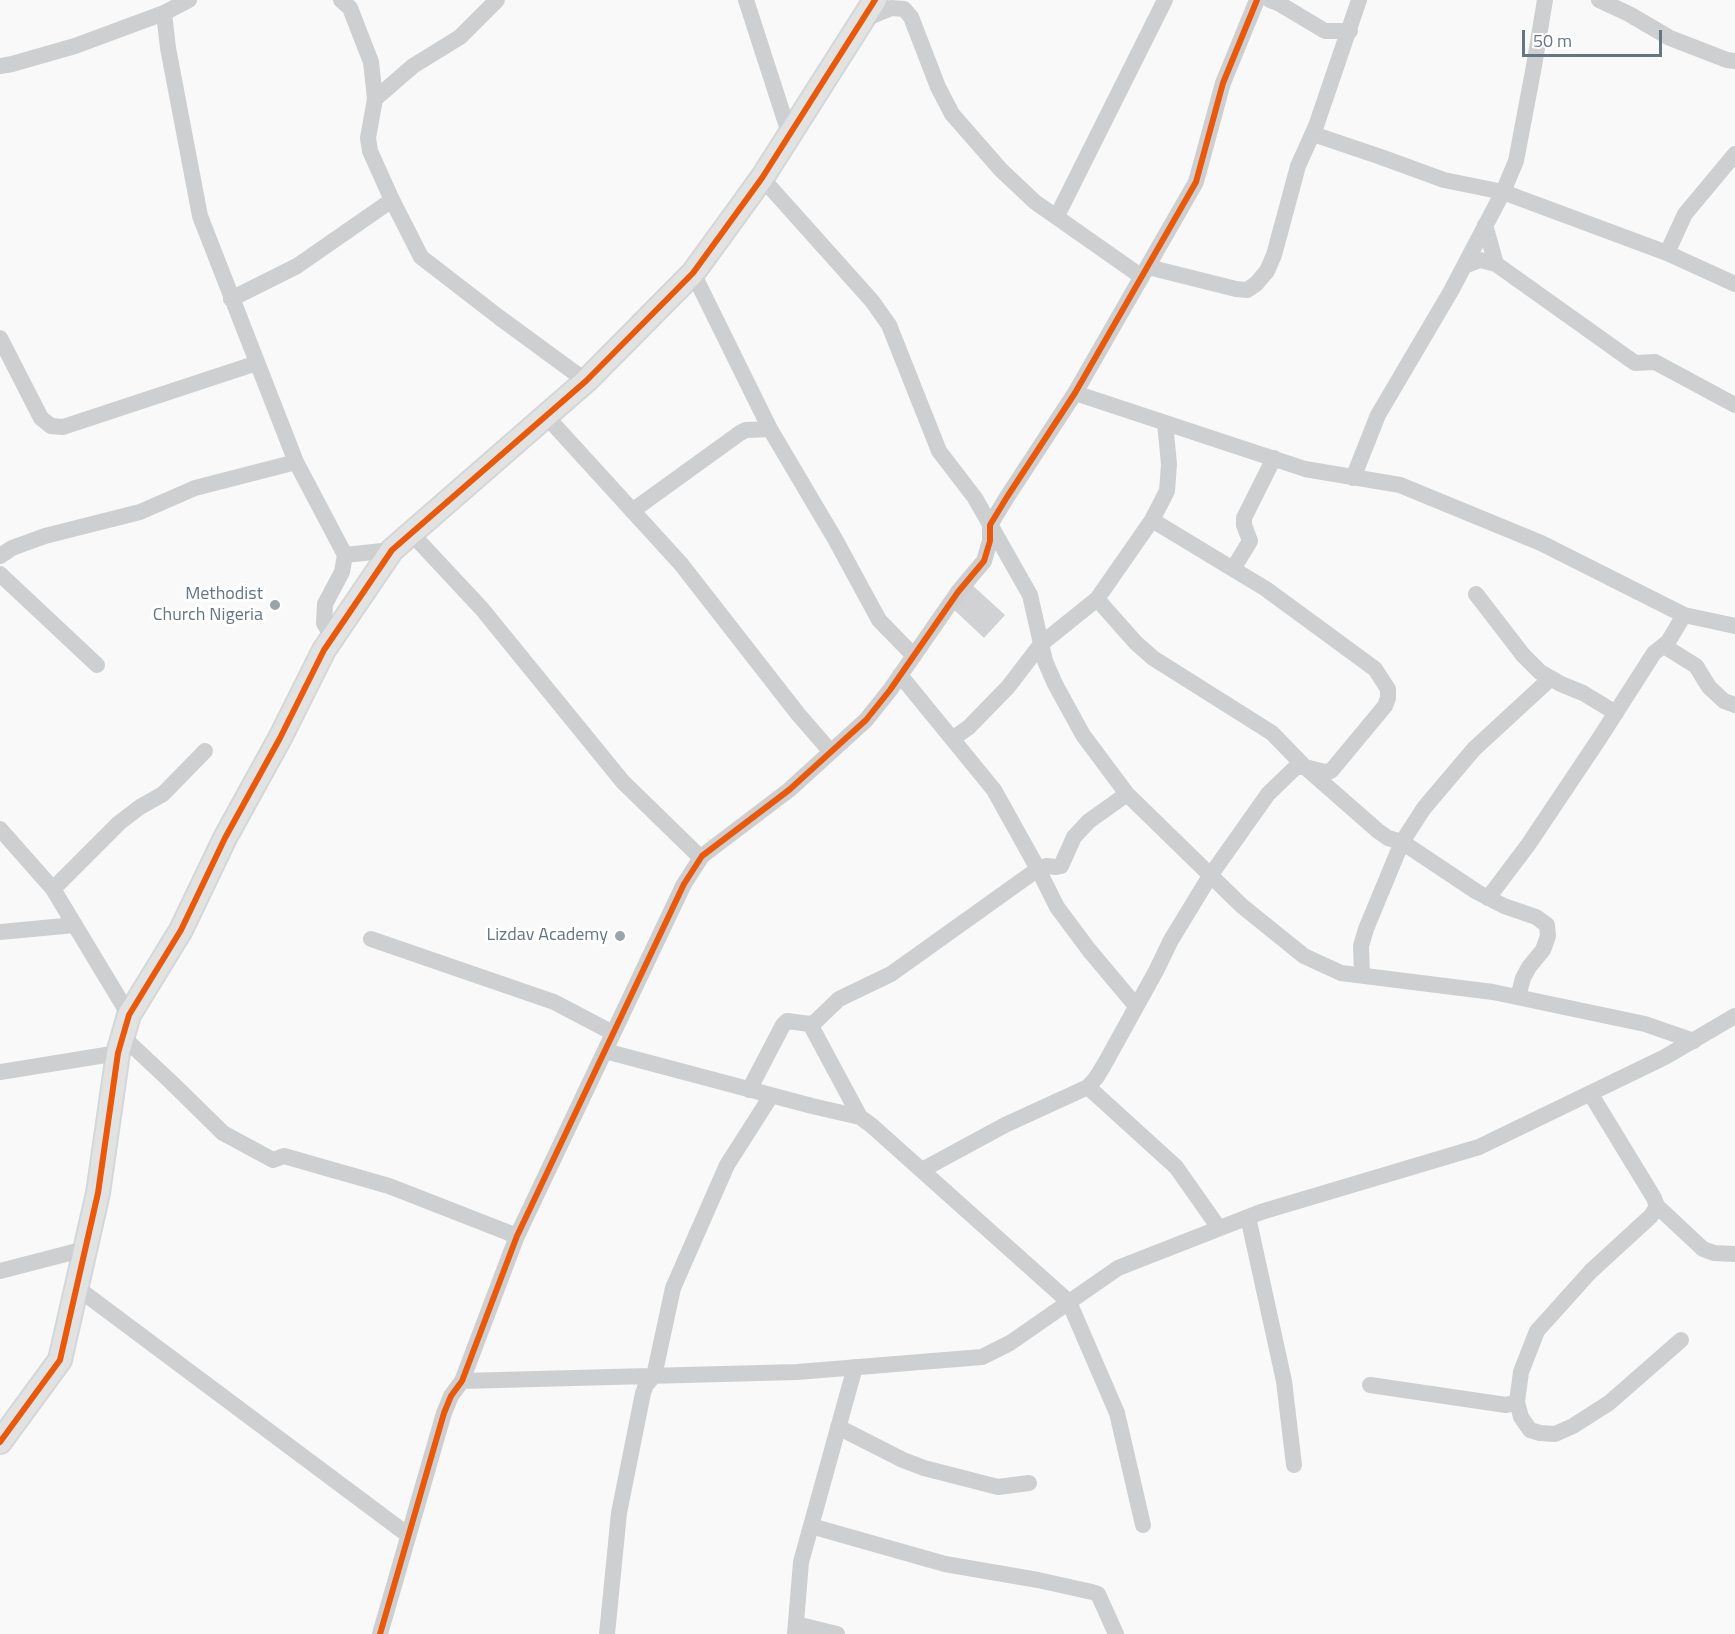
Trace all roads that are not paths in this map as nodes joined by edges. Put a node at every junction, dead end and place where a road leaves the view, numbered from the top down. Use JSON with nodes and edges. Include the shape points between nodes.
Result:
{"nodes":[{"id":1,"x":189,"y":0,"type":"edge"},
{"id":2,"x":341,"y":0,"type":"edge"},
{"id":3,"x":497,"y":0,"type":"edge"},
{"id":4,"x":746,"y":0,"type":"edge"},
{"id":5,"x":875,"y":0,"type":"edge"},
{"id":6,"x":1165,"y":0,"type":"edge"},
{"id":7,"x":1257,"y":0,"type":"edge"},
{"id":8,"x":1270,"y":0,"type":"edge"},
{"id":9,"x":1359,"y":0,"type":"edge"},
{"id":10,"x":1545,"y":0,"type":"edge"},
{"id":11,"x":1599,"y":0,"type":"edge"},
{"id":12,"x":1630,"y":7,"type":"edge"},
{"id":13,"x":912,"y":8,"type":"edge"},
{"id":14,"x":164,"y":13,"type":"junction"},
{"id":15,"x":862,"y":21,"type":"junction"},
{"id":16,"x":1325,"y":31,"type":"junction"},
{"id":17,"x":1350,"y":31,"type":"junction"},
{"id":18,"x":1341,"y":56,"type":"junction"},
{"id":19,"x":1735,"y":61,"type":"edge"},
{"id":20,"x":0,"y":66,"type":"edge"},
{"id":21,"x":375,"y":99,"type":"junction"},
{"id":22,"x":1313,"y":134,"type":"junction"},
{"id":23,"x":790,"y":136,"type":"junction"},
{"id":24,"x":1735,"y":154,"type":"edge"},
{"id":25,"x":762,"y":178,"type":"junction"},
{"id":26,"x":1503,"y":192,"type":"junction"},
{"id":27,"x":392,"y":200,"type":"junction"},
{"id":28,"x":1057,"y":216,"type":"junction"},
{"id":29,"x":1485,"y":225,"type":"junction"},
{"id":30,"x":1667,"y":253,"type":"junction"},
{"id":31,"x":1496,"y":264,"type":"junction"},
{"id":32,"x":1464,"y":266,"type":"junction"},
{"id":33,"x":1145,"y":272,"type":"junction"},
{"id":34,"x":693,"y":273,"type":"junction"},
{"id":35,"x":1735,"y":284,"type":"edge"},
{"id":36,"x":231,"y":299,"type":"junction"},
{"id":37,"x":0,"y":338,"type":"edge"},
{"id":38,"x":257,"y":363,"type":"junction"},
{"id":39,"x":586,"y":381,"type":"junction"},
{"id":40,"x":1075,"y":393,"type":"junction"},
{"id":41,"x":1735,"y":405,"type":"edge"},
{"id":42,"x":546,"y":416,"type":"junction"},
{"id":43,"x":1166,"y":423,"type":"junction"},
{"id":44,"x":770,"y":429,"type":"junction"},
{"id":45,"x":1274,"y":458,"type":"junction"},
{"id":46,"x":296,"y":462,"type":"junction"},
{"id":47,"x":1353,"y":478,"type":"junction"},
{"id":48,"x":632,"y":510,"type":"junction"},
{"id":49,"x":1152,"y":520,"type":"junction"},
{"id":50,"x":990,"y":525,"type":"junction"},
{"id":51,"x":412,"y":534,"type":"junction"},
{"id":52,"x":393,"y":550,"type":"junction"},
{"id":53,"x":345,"y":555,"type":"junction"},
{"id":54,"x":0,"y":556,"type":"edge"},
{"id":55,"x":1233,"y":569,"type":"junction"},
{"id":56,"x":0,"y":574,"type":"edge"},
{"id":57,"x":1476,"y":594,"type":"dead end"},
{"id":58,"x":1097,"y":599,"type":"junction"},
{"id":59,"x":1684,"y":615,"type":"junction"},
{"id":60,"x":1735,"y":626,"type":"edge"},
{"id":61,"x":332,"y":637,"type":"junction"},
{"id":62,"x":1041,"y":644,"type":"junction"},
{"id":63,"x":1664,"y":646,"type":"junction"},
{"id":64,"x":914,"y":656,"type":"junction"},
{"id":65,"x":97,"y":665,"type":"dead end"},
{"id":66,"x":900,"y":675,"type":"junction"},
{"id":67,"x":1551,"y":678,"type":"junction"},
{"id":68,"x":1735,"y":705,"type":"edge"},
{"id":69,"x":1616,"y":712,"type":"junction"},
{"id":70,"x":952,"y":739,"type":"junction"},
{"id":71,"x":205,"y":751,"type":"dead end"},
{"id":72,"x":831,"y":752,"type":"junction"},
{"id":73,"x":1305,"y":767,"type":"junction"},
{"id":74,"x":1127,"y":794,"type":"junction"},
{"id":75,"x":0,"y":829,"type":"edge"},
{"id":76,"x":1402,"y":842,"type":"junction"},
{"id":77,"x":700,"y":858,"type":"junction"},
{"id":78,"x":1038,"y":869,"type":"junction"},
{"id":79,"x":1210,"y":876,"type":"junction"},
{"id":80,"x":53,"y":889,"type":"junction"},
{"id":81,"x":1488,"y":897,"type":"junction"},
{"id":82,"x":75,"y":925,"type":"junction"},
{"id":83,"x":0,"y":932,"type":"edge"},
{"id":84,"x":371,"y":939,"type":"dead end"},
{"id":85,"x":1362,"y":975,"type":"junction"},
{"id":86,"x":1518,"y":997,"type":"junction"},
{"id":87,"x":1136,"y":1006,"type":"junction"},
{"id":88,"x":129,"y":1015,"type":"junction"},
{"id":89,"x":1735,"y":1016,"type":"edge"},
{"id":90,"x":810,"y":1024,"type":"junction"},
{"id":91,"x":613,"y":1033,"type":"junction"},
{"id":92,"x":1694,"y":1041,"type":"junction"},
{"id":93,"x":120,"y":1045,"type":"junction"},
{"id":94,"x":605,"y":1051,"type":"junction"},
{"id":95,"x":0,"y":1072,"type":"edge"},
{"id":96,"x":1088,"y":1087,"type":"junction"},
{"id":97,"x":748,"y":1089,"type":"junction"},
{"id":98,"x":1590,"y":1094,"type":"junction"},
{"id":99,"x":771,"y":1096,"type":"junction"},
{"id":100,"x":860,"y":1118,"type":"junction"},
{"id":101,"x":922,"y":1170,"type":"junction"},
{"id":102,"x":1657,"y":1206,"type":"junction"},
{"id":103,"x":1248,"y":1217,"type":"junction"},
{"id":104,"x":1219,"y":1228,"type":"junction"},
{"id":105,"x":517,"y":1236,"type":"junction"},
{"id":106,"x":85,"y":1250,"type":"junction"},
{"id":107,"x":1735,"y":1254,"type":"edge"},
{"id":108,"x":0,"y":1271,"type":"edge"},
{"id":109,"x":76,"y":1287,"type":"junction"},
{"id":110,"x":1069,"y":1302,"type":"junction"},
{"id":111,"x":1681,"y":1340,"type":"dead end"},
{"id":112,"x":855,"y":1367,"type":"junction"},
{"id":113,"x":654,"y":1376,"type":"junction"},
{"id":114,"x":462,"y":1382,"type":"junction"},
{"id":115,"x":1370,"y":1385,"type":"dead end"},
{"id":116,"x":1517,"y":1402,"type":"junction"},
{"id":117,"x":838,"y":1427,"type":"junction"},
{"id":118,"x":0,"y":1442,"type":"edge"},
{"id":119,"x":1294,"y":1465,"type":"dead end"},
{"id":120,"x":1029,"y":1483,"type":"dead end"},
{"id":121,"x":1143,"y":1525,"type":"dead end"},
{"id":122,"x":811,"y":1526,"type":"junction"},
{"id":123,"x":408,"y":1535,"type":"junction"},
{"id":124,"x":796,"y":1629,"type":"edge"},
{"id":125,"x":380,"y":1634,"type":"edge"},
{"id":126,"x":607,"y":1634,"type":"edge"},
{"id":127,"x":837,"y":1634,"type":"edge"},
{"id":128,"x":1116,"y":1634,"type":"edge"}],
"edges":[{"from":1,"to":14,"type":"street"},
{"from":2,"to":21,"type":"street","via":[[350,8],[371,62]]},
{"from":3,"to":21,"type":"street","via":[[460,37],[413,66]]},
{"from":4,"to":23,"type":"street"},
{"from":5,"to":15,"type":"street"},
{"from":6,"to":28,"type":"street"},
{"from":7,"to":33,"type":"street","via":[[1223,83],[1196,182]]},
{"from":8,"to":16,"type":"street"},
{"from":9,"to":17,"type":"street"},
{"from":10,"to":26,"type":"street","via":[[1516,161]]},
{"from":11,"to":12,"type":"street"},
{"from":12,"to":19,"type":"street","via":[[1670,38]]},
{"from":13,"to":15,"type":"street","via":[[891,8]]},
{"from":13,"to":28,"type":"street","via":[[938,87],[952,114],[1001,170],[1035,202]]},
{"from":14,"to":20,"type":"street","via":[[75,46]]},
{"from":14,"to":36,"type":"street","via":[[200,216]]},
{"from":15,"to":23,"type":"street"},
{"from":16,"to":17,"type":"street"},
{"from":16,"to":18,"type":"street"},
{"from":17,"to":18,"type":"street"},
{"from":18,"to":22,"type":"street"},
{"from":21,"to":27,"type":"street","via":[[368,138],[370,151]]},
{"from":22,"to":26,"type":"street","via":[[1443,180]]},
{"from":22,"to":33,"type":"street","via":[[1298,166],[1274,255],[1267,272],[1256,284],[1247,290],[1236,289]]},
{"from":23,"to":25,"type":"street"},
{"from":24,"to":30,"type":"street","via":[[1685,214]]},
{"from":25,"to":34,"type":"street"},
{"from":25,"to":50,"type":"street","via":[[889,325],[939,451]]},
{"from":26,"to":29,"type":"street"},
{"from":26,"to":30,"type":"street"},
{"from":27,"to":36,"type":"street","via":[[297,266]]},
{"from":27,"to":39,"type":"street","via":[[421,257]]},
{"from":28,"to":33,"type":"street"},
{"from":29,"to":31,"type":"street"},
{"from":29,"to":32,"type":"street"},
{"from":30,"to":35,"type":"street"},
{"from":31,"to":32,"type":"street","via":[[1480,260]]},
{"from":31,"to":41,"type":"street","via":[[1635,363],[1655,362]]},
{"from":32,"to":47,"type":"street","via":[[1378,415]]},
{"from":33,"to":40,"type":"street"},
{"from":34,"to":39,"type":"street"},
{"from":34,"to":44,"type":"street"},
{"from":36,"to":38,"type":"street"},
{"from":37,"to":38,"type":"street","via":[[41,418],[51,426],[63,428]]},
{"from":38,"to":46,"type":"street"},
{"from":39,"to":42,"type":"street"},
{"from":40,"to":43,"type":"street"},
{"from":40,"to":50,"type":"street"},
{"from":42,"to":48,"type":"street"},
{"from":42,"to":51,"type":"street"},
{"from":43,"to":45,"type":"street"},
{"from":43,"to":49,"type":"street","via":[[1167,491]]},
{"from":44,"to":48,"type":"street","via":[[740,432]]},
{"from":44,"to":64,"type":"street","via":[[879,620]]},
{"from":45,"to":47,"type":"street","via":[[1305,469]]},
{"from":45,"to":55,"type":"street","via":[[1244,518],[1250,541]]},
{"from":46,"to":53,"type":"street"},
{"from":46,"to":54,"type":"street","via":[[195,488],[140,512],[45,536]]},
{"from":47,"to":59,"type":"street","via":[[1400,485],[1541,543]]},
{"from":48,"to":72,"type":"street","via":[[681,564]]},
{"from":49,"to":55,"type":"street"},
{"from":49,"to":58,"type":"street"},
{"from":50,"to":62,"type":"street","via":[[1030,595]]},
{"from":50,"to":64,"type":"street","via":[[984,561]]},
{"from":51,"to":52,"type":"street"},
{"from":51,"to":77,"type":"street","via":[[482,609],[623,782]]},
{"from":52,"to":53,"type":"street"},
{"from":52,"to":61,"type":"street"},
{"from":53,"to":61,"type":"street","via":[[342,572],[325,604],[324,623]]},
{"from":55,"to":73,"type":"street","via":[[1375,669],[1388,689],[1385,706],[1331,771]]},
{"from":56,"to":65,"type":"street"},
{"from":57,"to":67,"type":"street","via":[[1523,655]]},
{"from":58,"to":62,"type":"street"},
{"from":58,"to":73,"type":"street","via":[[1153,658],[1272,733]]},
{"from":59,"to":60,"type":"street"},
{"from":59,"to":63,"type":"street"},
{"from":61,"to":88,"type":"street","via":[[225,838],[181,930]]},
{"from":62,"to":70,"type":"street","via":[[1008,687]]},
{"from":62,"to":74,"type":"street","via":[[1055,684],[1083,735]]},
{"from":63,"to":68,"type":"street","via":[[1696,666],[1709,687]]},
{"from":63,"to":69,"type":"street","via":[[1654,653]]},
{"from":64,"to":66,"type":"street"},
{"from":66,"to":70,"type":"street"},
{"from":66,"to":72,"type":"street","via":[[866,720]]},
{"from":67,"to":69,"type":"street"},
{"from":67,"to":76,"type":"street","via":[[1474,749]]},
{"from":69,"to":81,"type":"street","via":[[1528,845]]},
{"from":70,"to":78,"type":"street","via":[[994,790]]},
{"from":71,"to":80,"type":"street","via":[[163,794],[119,823]]},
{"from":72,"to":77,"type":"street","via":[[789,790]]},
{"from":73,"to":76,"type":"street","via":[[1378,831]]},
{"from":73,"to":79,"type":"street","via":[[1296,767],[1268,794]]},
{"from":74,"to":78,"type":"street","via":[[1074,837],[1061,866]]},
{"from":74,"to":79,"type":"street"},
{"from":75,"to":80,"type":"street"},
{"from":76,"to":81,"type":"street"},
{"from":76,"to":85,"type":"street","via":[[1366,929],[1361,946]]},
{"from":77,"to":91,"type":"street"},
{"from":78,"to":87,"type":"street","via":[[1057,907]]},
{"from":78,"to":90,"type":"street","via":[[891,974],[839,999]]},
{"from":79,"to":85,"type":"street","via":[[1304,956],[1341,973]]},
{"from":79,"to":87,"type":"street"},
{"from":80,"to":82,"type":"street"},
{"from":81,"to":86,"type":"street","via":[[1547,925],[1543,950],[1523,978]]},
{"from":82,"to":83,"type":"street"},
{"from":82,"to":88,"type":"street"},
{"from":84,"to":91,"type":"street","via":[[554,1002]]},
{"from":85,"to":86,"type":"street"},
{"from":86,"to":92,"type":"street","via":[[1645,1024]]},
{"from":87,"to":96,"type":"street"},
{"from":88,"to":93,"type":"street"},
{"from":89,"to":92,"type":"street"},
{"from":90,"to":97,"type":"street","via":[[792,1020],[783,1025]]},
{"from":90,"to":100,"type":"street"},
{"from":91,"to":94,"type":"street"},
{"from":92,"to":98,"type":"street"},
{"from":93,"to":95,"type":"street"},
{"from":93,"to":105,"type":"street","via":[[171,1082],[223,1133],[273,1160],[284,1156],[389,1186]]},
{"from":93,"to":106,"type":"street","via":[[98,1193]]},
{"from":94,"to":97,"type":"street"},
{"from":94,"to":105,"type":"street"},
{"from":96,"to":101,"type":"street","via":[[1005,1125]]},
{"from":96,"to":104,"type":"street","via":[[1176,1167]]},
{"from":97,"to":99,"type":"street"},
{"from":98,"to":102,"type":"street"},
{"from":98,"to":103,"type":"street","via":[[1479,1147]]},
{"from":99,"to":100,"type":"street"},
{"from":99,"to":113,"type":"street","via":[[727,1165],[685,1257],[673,1288]]},
{"from":100,"to":101,"type":"street"},
{"from":101,"to":110,"type":"street"},
{"from":102,"to":107,"type":"street","via":[[1703,1249]]},
{"from":102,"to":116,"type":"street","via":[[1537,1331],[1521,1372]]},
{"from":103,"to":104,"type":"street"},
{"from":103,"to":119,"type":"street","via":[[1284,1381]]},
{"from":104,"to":110,"type":"street","via":[[1118,1268]]},
{"from":105,"to":114,"type":"street"},
{"from":106,"to":108,"type":"street"},
{"from":106,"to":109,"type":"street"},
{"from":109,"to":118,"type":"street","via":[[60,1360]]},
{"from":109,"to":123,"type":"street"},
{"from":110,"to":112,"type":"street","via":[[1010,1343],[982,1357]]},
{"from":110,"to":121,"type":"street","via":[[1117,1413]]},
{"from":111,"to":116,"type":"street","via":[[1609,1403],[1555,1434],[1530,1430]]},
{"from":112,"to":113,"type":"street"},
{"from":112,"to":117,"type":"street"},
{"from":113,"to":114,"type":"street"},
{"from":113,"to":126,"type":"street","via":[[643,1393],[619,1513]]},
{"from":114,"to":123,"type":"street","via":[[444,1413]]},
{"from":115,"to":116,"type":"street","via":[[1506,1405]]},
{"from":117,"to":120,"type":"street","via":[[924,1468],[998,1487]]},
{"from":117,"to":122,"type":"street"},
{"from":122,"to":124,"type":"street","via":[[801,1562]]},
{"from":122,"to":128,"type":"street","via":[[945,1564],[1098,1594]]},
{"from":123,"to":125,"type":"street"},
{"from":124,"to":127,"type":"street"}]}
